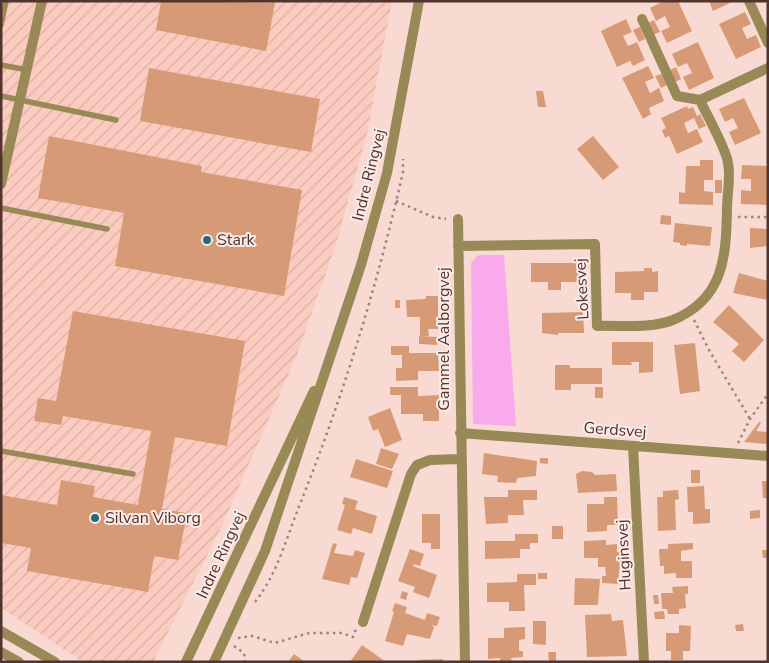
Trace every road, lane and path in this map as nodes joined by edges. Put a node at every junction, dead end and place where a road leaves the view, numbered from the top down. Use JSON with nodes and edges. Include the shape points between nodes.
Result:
{"nodes":[{"id":1,"x":6,"y":1,"type":"edge"},
{"id":2,"x":42,"y":1,"type":"edge"},
{"id":3,"x":418,"y":1,"type":"edge"},
{"id":4,"x":749,"y":1,"type":"edge"},
{"id":5,"x":642,"y":19,"type":"dead end"},
{"id":6,"x":1,"y":25,"type":"edge"},
{"id":7,"x":768,"y":43,"type":"edge"},
{"id":8,"x":1,"y":65,"type":"edge"},
{"id":9,"x":768,"y":68,"type":"edge"},
{"id":10,"x":28,"y":70,"type":"junction"},
{"id":11,"x":1,"y":96,"type":"edge"},
{"id":12,"x":700,"y":100,"type":"junction"},
{"id":13,"x":21,"y":101,"type":"junction"},
{"id":14,"x":116,"y":120,"type":"dead end"},
{"id":15,"x":402,"y":154,"type":"dead end"},
{"id":16,"x":1,"y":184,"type":"edge"},
{"id":17,"x":396,"y":201,"type":"junction"},
{"id":18,"x":1,"y":208,"type":"edge"},
{"id":19,"x":727,"y":217,"type":"junction"},
{"id":20,"x":768,"y":217,"type":"edge"},
{"id":21,"x":458,"y":219,"type":"joint"},
{"id":22,"x":107,"y":229,"type":"dead end"},
{"id":23,"x":458,"y":246,"type":"junction"},
{"id":24,"x":690,"y":312,"type":"junction"},
{"id":25,"x":333,"y":351,"type":"junction"},
{"id":26,"x":768,"y":394,"type":"edge"},
{"id":27,"x":750,"y":419,"type":"junction"},
{"id":28,"x":460,"y":433,"type":"junction"},
{"id":29,"x":633,"y":446,"type":"junction"},
{"id":30,"x":1,"y":451,"type":"edge"},
{"id":31,"x":736,"y":454,"type":"junction"},
{"id":32,"x":768,"y":456,"type":"edge"},
{"id":33,"x":461,"y":459,"type":"junction"},
{"id":34,"x":133,"y":474,"type":"dead end"},
{"id":35,"x":252,"y":606,"type":"dead end"},
{"id":36,"x":364,"y":622,"type":"joint"},
{"id":37,"x":1,"y":631,"type":"edge"},
{"id":38,"x":224,"y":640,"type":"junction"},
{"id":39,"x":1,"y":652,"type":"edge"},
{"id":40,"x":19,"y":662,"type":"edge"},
{"id":41,"x":55,"y":662,"type":"edge"},
{"id":42,"x":186,"y":662,"type":"edge"},
{"id":43,"x":214,"y":662,"type":"edge"},
{"id":44,"x":245,"y":662,"type":"edge"},
{"id":45,"x":465,"y":662,"type":"edge"},
{"id":46,"x":644,"y":662,"type":"edge"}],
"edges":[{"from":1,"to":6,"type":"lane"},
{"from":2,"to":10,"type":"street"},
{"from":3,"to":25,"type":"street","name":"Indre Ringvej","via":[[387,173]]},
{"from":4,"to":7,"type":"street"},
{"from":5,"to":12,"type":"street","via":[[677,96]]},
{"from":8,"to":10,"type":"lane"},
{"from":9,"to":12,"type":"street"},
{"from":10,"to":13,"type":"street"},
{"from":11,"to":13,"type":"lane"},
{"from":12,"to":19,"type":"street","name":"Lokesvej","via":[[728,162]]},
{"from":13,"to":14,"type":"lane"},
{"from":13,"to":16,"type":"street"},
{"from":15,"to":17,"type":"path","via":[[403,172]]},
{"from":17,"to":21,"type":"path","via":[[433,217]]},
{"from":17,"to":35,"type":"path","via":[[376,280],[336,408],[280,555],[263,592]]},
{"from":18,"to":22,"type":"lane"},
{"from":19,"to":20,"type":"path"},
{"from":19,"to":24,"type":"street","name":"Lokesvej","via":[[726,252],[721,271],[710,292]]},
{"from":21,"to":23,"type":"street","name":"Gammel Aalborgvej"},
{"from":23,"to":24,"type":"street","name":"Lokesvej","via":[[595,244],[597,326],[652,325]]},
{"from":23,"to":28,"type":"street","name":"Gammel Aalborgvej"},
{"from":24,"to":27,"type":"path"},
{"from":25,"to":38,"type":"street","name":"Indre Ringvej","via":[[269,542]]},
{"from":25,"to":42,"type":"street","name":"Indre Ringvej"},
{"from":26,"to":27,"type":"path"},
{"from":27,"to":31,"type":"path","via":[[739,438]]},
{"from":28,"to":29,"type":"street","name":"Gerdsvej"},
{"from":28,"to":33,"type":"street","name":"Gammel Aalborgvej"},
{"from":29,"to":31,"type":"street","name":"Gerdsvej"},
{"from":29,"to":46,"type":"street","name":"Huginsvej"},
{"from":30,"to":34,"type":"lane"},
{"from":31,"to":32,"type":"street","name":"Gerdsvej"},
{"from":33,"to":36,"type":"street","via":[[430,460],[417,465],[411,474]]},
{"from":33,"to":45,"type":"street","name":"Gammel Aalborgvej"},
{"from":36,"to":38,"type":"path","via":[[358,623],[353,637],[342,633],[309,633],[275,643],[252,636]]},
{"from":37,"to":41,"type":"street"},
{"from":38,"to":43,"type":"street","name":"Indre Ringvej"},
{"from":38,"to":44,"type":"path","via":[[242,650]]},
{"from":39,"to":40,"type":"street"}]}
